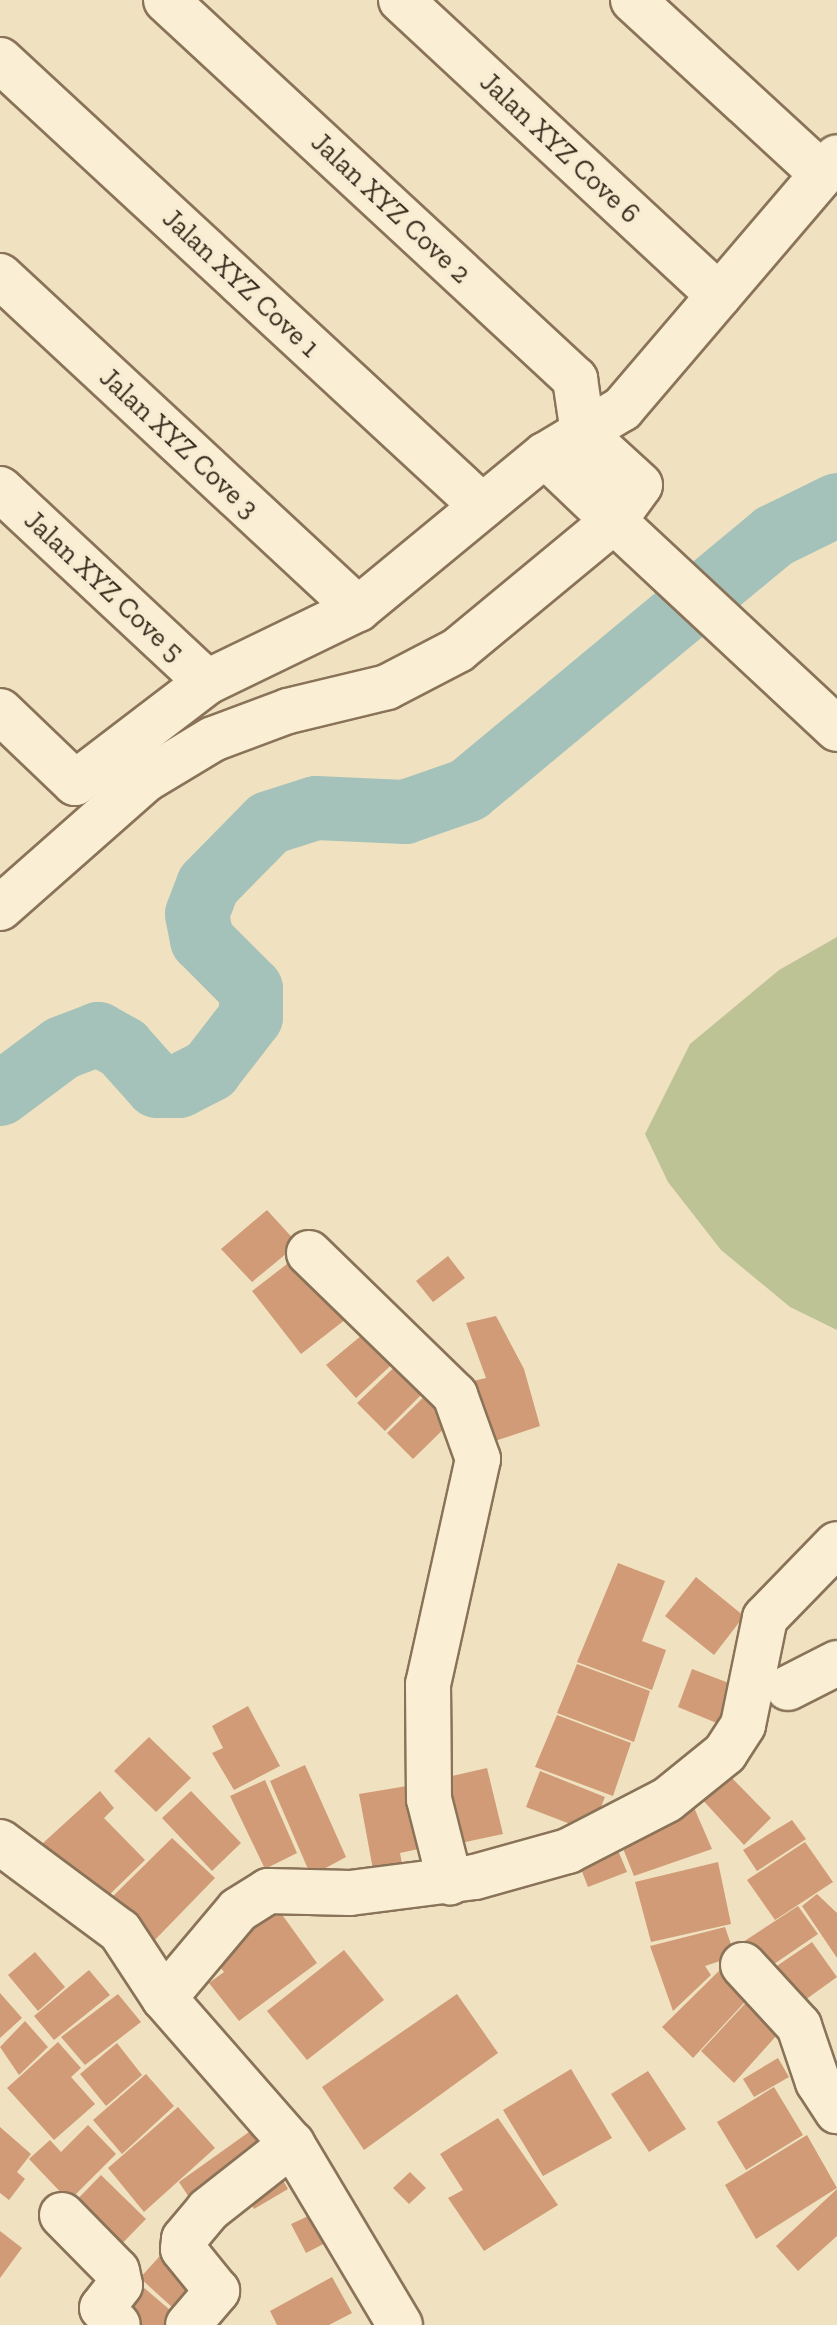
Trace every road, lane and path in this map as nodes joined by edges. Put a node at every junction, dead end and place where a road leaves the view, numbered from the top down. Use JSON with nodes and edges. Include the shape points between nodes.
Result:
{"nodes":[{"id":1,"x":166,"y":0,"type":"edge"},
{"id":2,"x":401,"y":0,"type":"edge"},
{"id":3,"x":633,"y":0,"type":"edge"},
{"id":4,"x":0,"y":60,"type":"edge"},
{"id":5,"x":830,"y":165,"type":"edge"},
{"id":6,"x":0,"y":276,"type":"edge"},
{"id":7,"x":719,"y":295,"type":"junction"},
{"id":8,"x":583,"y":433,"type":"junction"},
{"id":9,"x":545,"y":455,"type":"junction"},
{"id":10,"x":0,"y":489,"type":"edge"},
{"id":11,"x":482,"y":506,"type":"junction"},
{"id":12,"x":614,"y":521,"type":"junction"},
{"id":13,"x":358,"y":609,"type":"junction"},
{"id":14,"x":207,"y":682,"type":"junction"},
{"id":15,"x":0,"y":711,"type":"edge"},
{"id":16,"x":837,"y":729,"type":"edge"},
{"id":17,"x":0,"y":908,"type":"edge"},
{"id":18,"x":309,"y":1253,"type":"dead end"},
{"id":19,"x":837,"y":1544,"type":"edge"},
{"id":20,"x":837,"y":1663,"type":"edge"},
{"id":21,"x":788,"y":1688,"type":"dead end"},
{"id":22,"x":0,"y":1842,"type":"edge"},
{"id":23,"x":450,"y":1882,"type":"junction"},
{"id":24,"x":743,"y":1965,"type":"dead end"},
{"id":25,"x":164,"y":1998,"type":"junction"},
{"id":26,"x":837,"y":2111,"type":"edge"},
{"id":27,"x":292,"y":2144,"type":"junction"},
{"id":28,"x":62,"y":2215,"type":"dead end"},
{"id":29,"x":118,"y":2325,"type":"edge"},
{"id":30,"x":188,"y":2325,"type":"edge"},
{"id":31,"x":400,"y":2325,"type":"edge"}],
"edges":[{"from":1,"to":8,"type":"street","name":"Jalan XYZ Cove 2","via":[[575,379]]},
{"from":2,"to":7,"type":"street","name":"Jalan XYZ Cove 6"},
{"from":3,"to":5,"type":"street"},
{"from":4,"to":11,"type":"street","name":"Jalan XYZ Cove 1"},
{"from":5,"to":7,"type":"street"},
{"from":6,"to":13,"type":"street","name":"Jalan XYZ Cove 3"},
{"from":7,"to":8,"type":"street","via":[[622,409]]},
{"from":8,"to":9,"type":"street"},
{"from":8,"to":12,"type":"street","via":[[640,485]]},
{"from":9,"to":11,"type":"street"},
{"from":9,"to":12,"type":"street"},
{"from":10,"to":14,"type":"street","name":"Jalan XYZ Cove 5"},
{"from":11,"to":13,"type":"street"},
{"from":12,"to":16,"type":"street"},
{"from":12,"to":17,"type":"street","via":[[458,650],[387,687],[288,711],[213,739],[145,780]]},
{"from":13,"to":14,"type":"street"},
{"from":14,"to":15,"type":"street","via":[[75,783]]},
{"from":18,"to":23,"type":"street","via":[[455,1395],[478,1459],[428,1684],[429,1799]]},
{"from":19,"to":23,"type":"street","via":[[765,1618],[743,1725],[725,1753],[667,1800],[568,1851]]},
{"from":20,"to":21,"type":"street"},
{"from":22,"to":25,"type":"street","via":[[120,1931]]},
{"from":23,"to":25,"type":"street","via":[[350,1893],[268,1891],[238,1910]]},
{"from":24,"to":26,"type":"street","via":[[799,2026],[818,2082]]},
{"from":25,"to":27,"type":"street"},
{"from":27,"to":30,"type":"street","via":[[208,2210],[184,2239],[183,2249],[217,2291]]},
{"from":27,"to":31,"type":"street"},
{"from":28,"to":29,"type":"street","via":[[117,2271],[120,2285],[102,2308]]}]}
